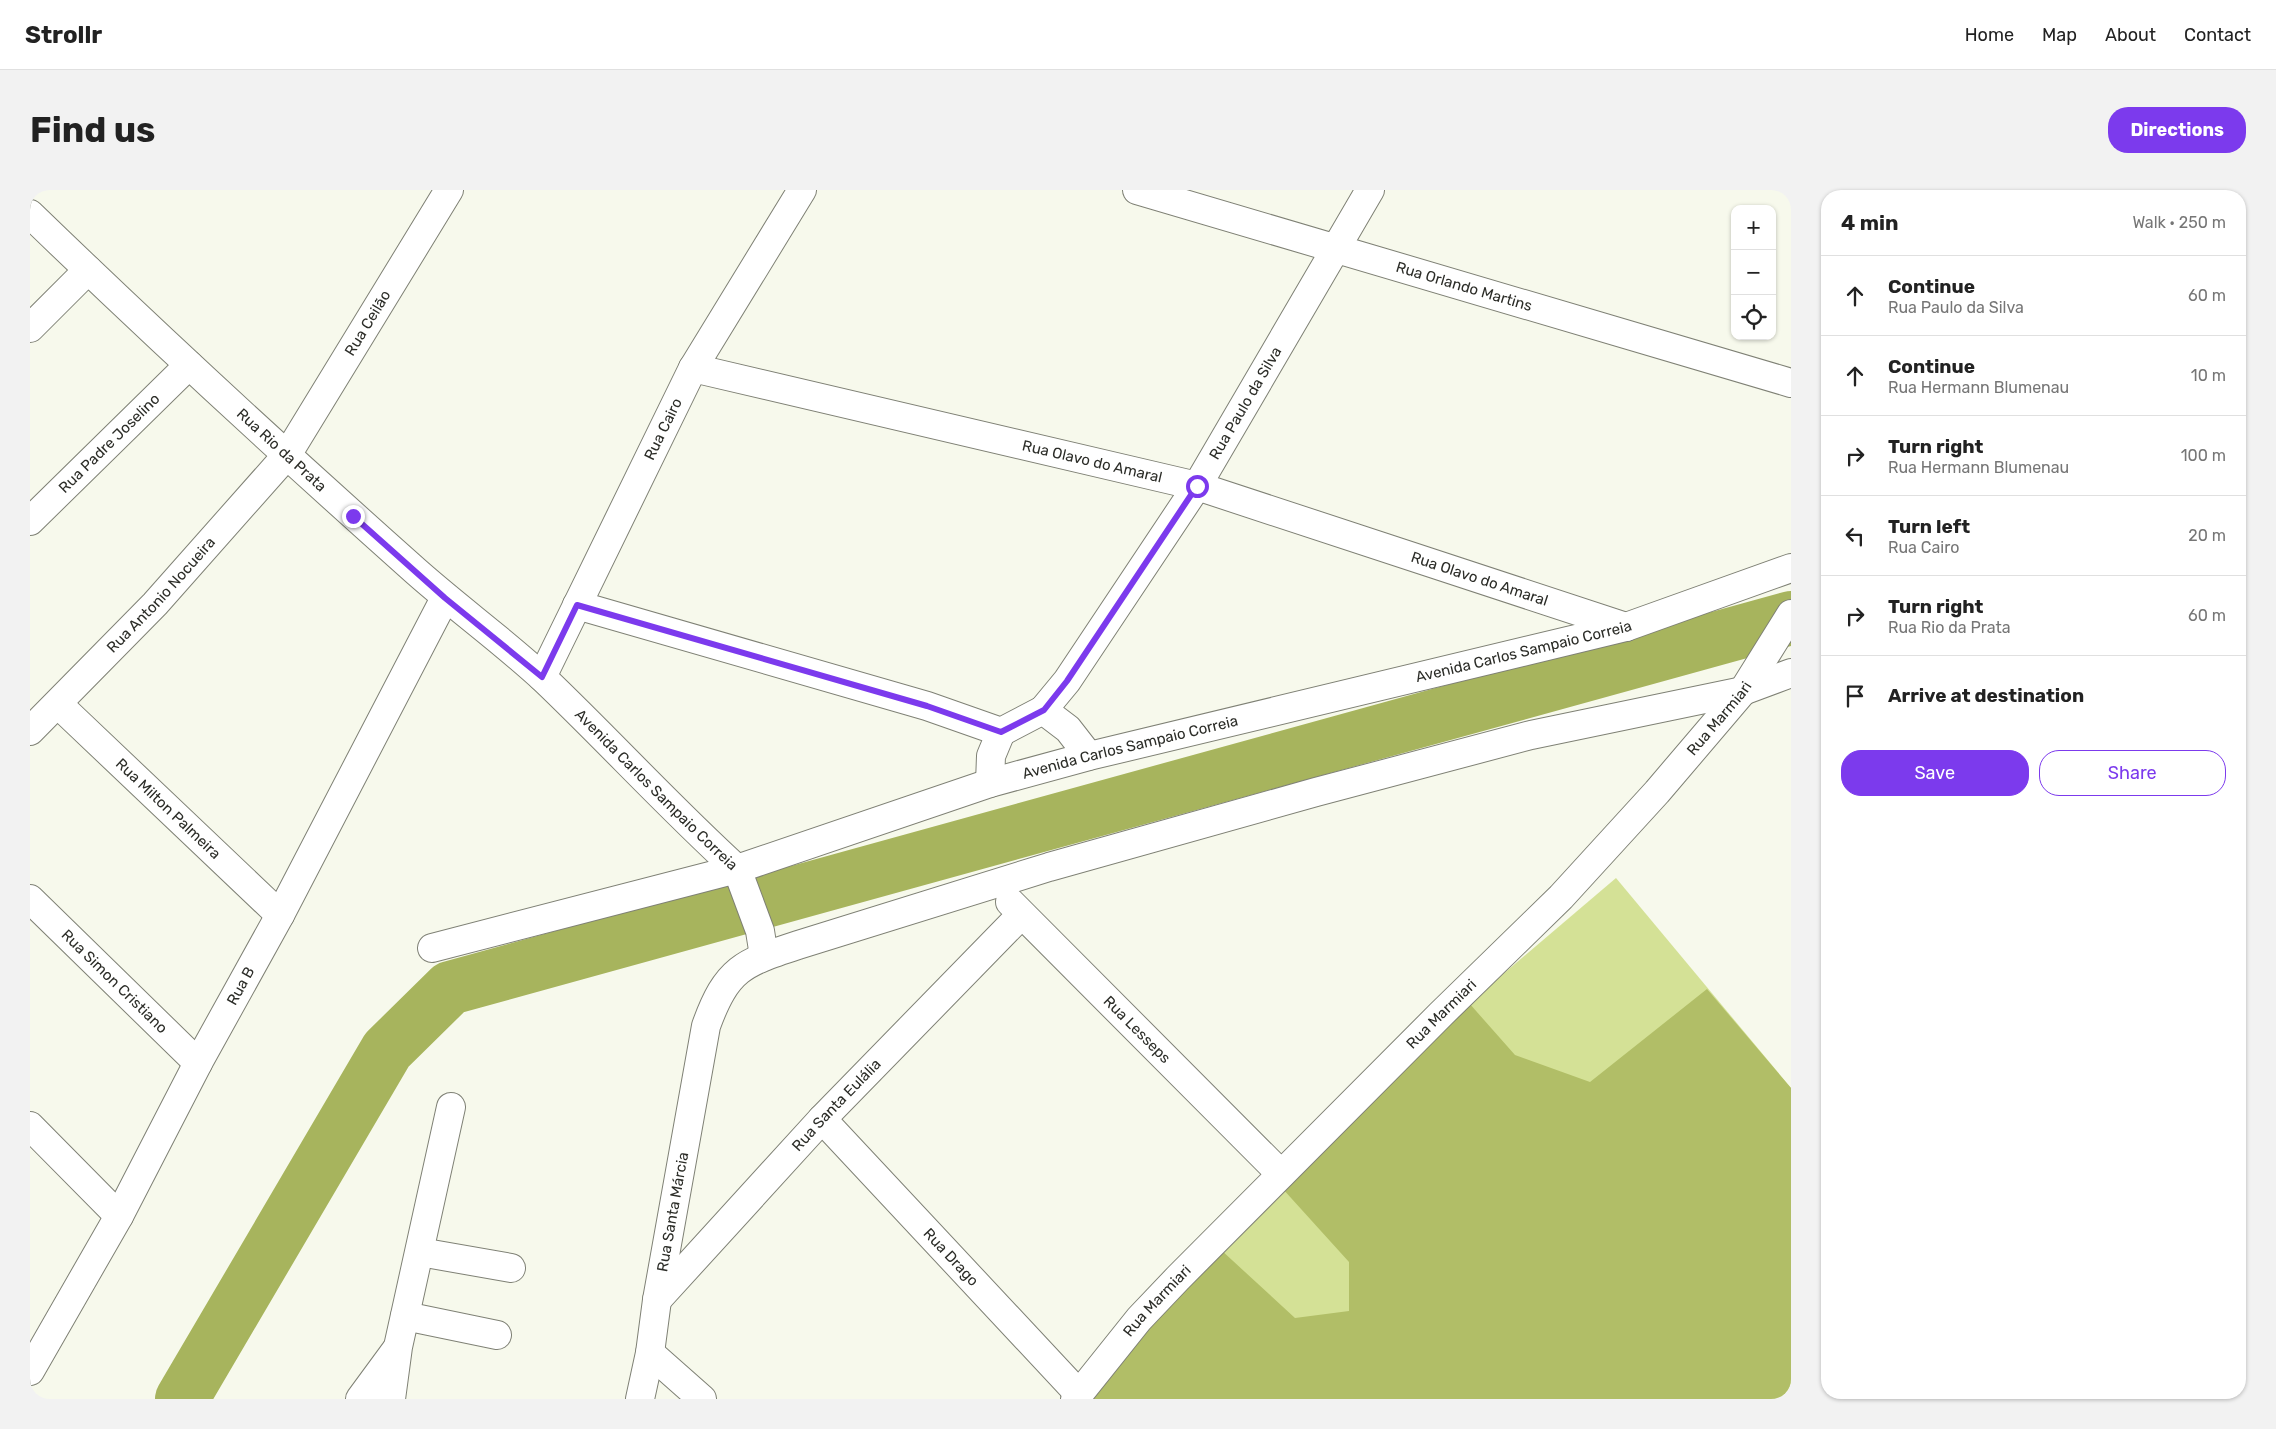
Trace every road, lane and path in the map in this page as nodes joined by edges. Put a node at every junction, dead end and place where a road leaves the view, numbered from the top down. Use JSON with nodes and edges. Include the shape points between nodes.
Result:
{"nodes":[{"id":1,"x":448,"y":190,"type":"edge"},
{"id":2,"x":802,"y":190,"type":"edge"},
{"id":3,"x":1137,"y":190,"type":"edge"},
{"id":4,"x":1370,"y":190,"type":"edge"},
{"id":5,"x":30,"y":214,"type":"edge"},
{"id":6,"x":1335,"y":249,"type":"junction"},
{"id":7,"x":88,"y":270,"type":"junction"},
{"id":8,"x":30,"y":328,"type":"edge"},
{"id":9,"x":189,"y":365,"type":"junction"},
{"id":10,"x":693,"y":368,"type":"junction"},
{"id":11,"x":1791,"y":383,"type":"edge"},
{"id":12,"x":288,"y":455,"type":"junction"},
{"id":13,"x":1197,"y":486,"type":"junction"},
{"id":14,"x":30,"y":521,"type":"edge"},
{"id":15,"x":1791,"y":568,"type":"edge"},
{"id":16,"x":445,"y":598,"type":"junction"},
{"id":17,"x":577,"y":605,"type":"junction"},
{"id":18,"x":1791,"y":614,"type":"edge"},
{"id":19,"x":1626,"y":627,"type":"junction"},
{"id":20,"x":1791,"y":673,"type":"edge"},
{"id":21,"x":542,"y":677,"type":"junction"},
{"id":22,"x":1747,"y":685,"type":"junction"},
{"id":23,"x":58,"y":704,"type":"junction"},
{"id":24,"x":1044,"y":710,"type":"junction"},
{"id":25,"x":30,"y":731,"type":"edge"},
{"id":26,"x":1001,"y":732,"type":"junction"},
{"id":27,"x":1089,"y":756,"type":"junction"},
{"id":28,"x":990,"y":783,"type":"junction"},
{"id":29,"x":739,"y":874,"type":"junction"},
{"id":30,"x":994,"y":885,"type":"junction"},
{"id":31,"x":30,"y":899,"type":"edge"},
{"id":32,"x":1021,"y":915,"type":"junction"},
{"id":33,"x":280,"y":916,"type":"junction"},
{"id":34,"x":762,"y":943,"type":"junction"},
{"id":35,"x":432,"y":948,"type":"dead end"},
{"id":36,"x":198,"y":1063,"type":"junction"},
{"id":37,"x":451,"y":1107,"type":"dead end"},
{"id":38,"x":822,"y":1120,"type":"junction"},
{"id":39,"x":30,"y":1126,"type":"edge"},
{"id":40,"x":1281,"y":1174,"type":"junction"},
{"id":41,"x":119,"y":1216,"type":"junction"},
{"id":42,"x":420,"y":1252,"type":"junction"},
{"id":43,"x":511,"y":1268,"type":"dead end"},
{"id":44,"x":657,"y":1300,"type":"junction"},
{"id":45,"x":405,"y":1316,"type":"junction"},
{"id":46,"x":497,"y":1335,"type":"dead end"},
{"id":47,"x":398,"y":1347,"type":"junction"},
{"id":48,"x":650,"y":1353,"type":"junction"},
{"id":49,"x":32,"y":1361,"type":"edge"},
{"id":50,"x":1077,"y":1396,"type":"edge"},
{"id":51,"x":360,"y":1399,"type":"edge"},
{"id":52,"x":391,"y":1399,"type":"edge"},
{"id":53,"x":640,"y":1399,"type":"edge"},
{"id":54,"x":702,"y":1399,"type":"edge"}],
"edges":[{"from":1,"to":12,"type":"street","name":"Rua Ceilão"},
{"from":2,"to":10,"type":"street","name":"Rua Cairo"},
{"from":3,"to":6,"type":"street","name":"Rua Orlando Martins"},
{"from":4,"to":6,"type":"street","name":"Rua Paulo da Silva"},
{"from":5,"to":7,"type":"street","name":"Rua Rio da Prata"},
{"from":6,"to":11,"type":"street","name":"Rua Orlando Martins"},
{"from":6,"to":13,"type":"street","name":"Rua Paulo da Silva"},
{"from":7,"to":8,"type":"street"},
{"from":7,"to":9,"type":"street","name":"Rua Rio da Prata"},
{"from":9,"to":12,"type":"street","name":"Rua Rio da Prata"},
{"from":9,"to":14,"type":"street","name":"Rua Padre Joselino"},
{"from":10,"to":13,"type":"street","name":"Rua Olavo do Amaral"},
{"from":10,"to":17,"type":"street","name":"Rua Cairo"},
{"from":12,"to":16,"type":"street","name":"Rua Rio da Prata"},
{"from":12,"to":23,"type":"street","name":"Rua Antonio Nocueira","via":[[155,604]]},
{"from":13,"to":19,"type":"street","name":"Rua Olavo do Amaral"},
{"from":13,"to":24,"type":"street","name":"Rua Paulo da Silva","via":[[1067,681]]},
{"from":15,"to":19,"type":"street","name":"Avenida Carlos Sampaio Correia"},
{"from":16,"to":21,"type":"street","name":"Rua Rio da Prata"},
{"from":16,"to":33,"type":"street","name":"Rua B"},
{"from":17,"to":21,"type":"street","name":"Rua Cairo"},
{"from":17,"to":26,"type":"street","via":[[927,706]]},
{"from":18,"to":22,"type":"street","name":"Rua Marmiari"},
{"from":19,"to":27,"type":"street","name":"Avenida Carlos Sampaio Correia"},
{"from":20,"to":22,"type":"street"},
{"from":21,"to":29,"type":"street","name":"Avenida Carlos Sampaio Correia"},
{"from":22,"to":30,"type":"street","via":[[1531,735],[1058,864]]},
{"from":22,"to":40,"type":"street","name":"Rua Marmiari","via":[[1657,792],[1561,897]]},
{"from":23,"to":25,"type":"street","name":"Rua Antonio Nocueira"},
{"from":23,"to":33,"type":"street","name":"Rua Milton Palmeira"},
{"from":24,"to":26,"type":"street"},
{"from":24,"to":27,"type":"street","via":[[1068,729]]},
{"from":26,"to":28,"type":"street","via":[[990,756]]},
{"from":27,"to":28,"type":"street","name":"Avenida Carlos Sampaio Correia"},
{"from":28,"to":29,"type":"street","name":"Avenida Carlos Sampaio Correia"},
{"from":29,"to":34,"type":"street"},
{"from":29,"to":35,"type":"street"},
{"from":30,"to":32,"type":"street","name":"Rua Lesseps"},
{"from":30,"to":34,"type":"street"},
{"from":31,"to":36,"type":"street","name":"Rua Simon Cristiano"},
{"from":32,"to":38,"type":"street","name":"Rua Santa Eulália"},
{"from":32,"to":40,"type":"street","name":"Rua Lesseps"},
{"from":33,"to":36,"type":"street","name":"Rua B"},
{"from":34,"to":44,"type":"street","name":"Rua Santa Márcia","via":[[724,984],[706,1026]]},
{"from":36,"to":41,"type":"street","name":"Rua B"},
{"from":37,"to":42,"type":"street"},
{"from":38,"to":44,"type":"street","name":"Rua Santa Eulália"},
{"from":38,"to":50,"type":"street","name":"Rua Drago"},
{"from":39,"to":41,"type":"street"},
{"from":40,"to":50,"type":"street","name":"Rua Marmiari","via":[[1139,1319]]},
{"from":41,"to":49,"type":"street","name":"Rua B"},
{"from":42,"to":43,"type":"street"},
{"from":42,"to":45,"type":"street"},
{"from":44,"to":48,"type":"street","name":"Rua Santa Márcia"},
{"from":45,"to":46,"type":"street"},
{"from":45,"to":47,"type":"street"},
{"from":47,"to":51,"type":"street"},
{"from":47,"to":52,"type":"street"},
{"from":48,"to":53,"type":"street","name":"Rua Santa Márcia"},
{"from":48,"to":54,"type":"street"}]}
